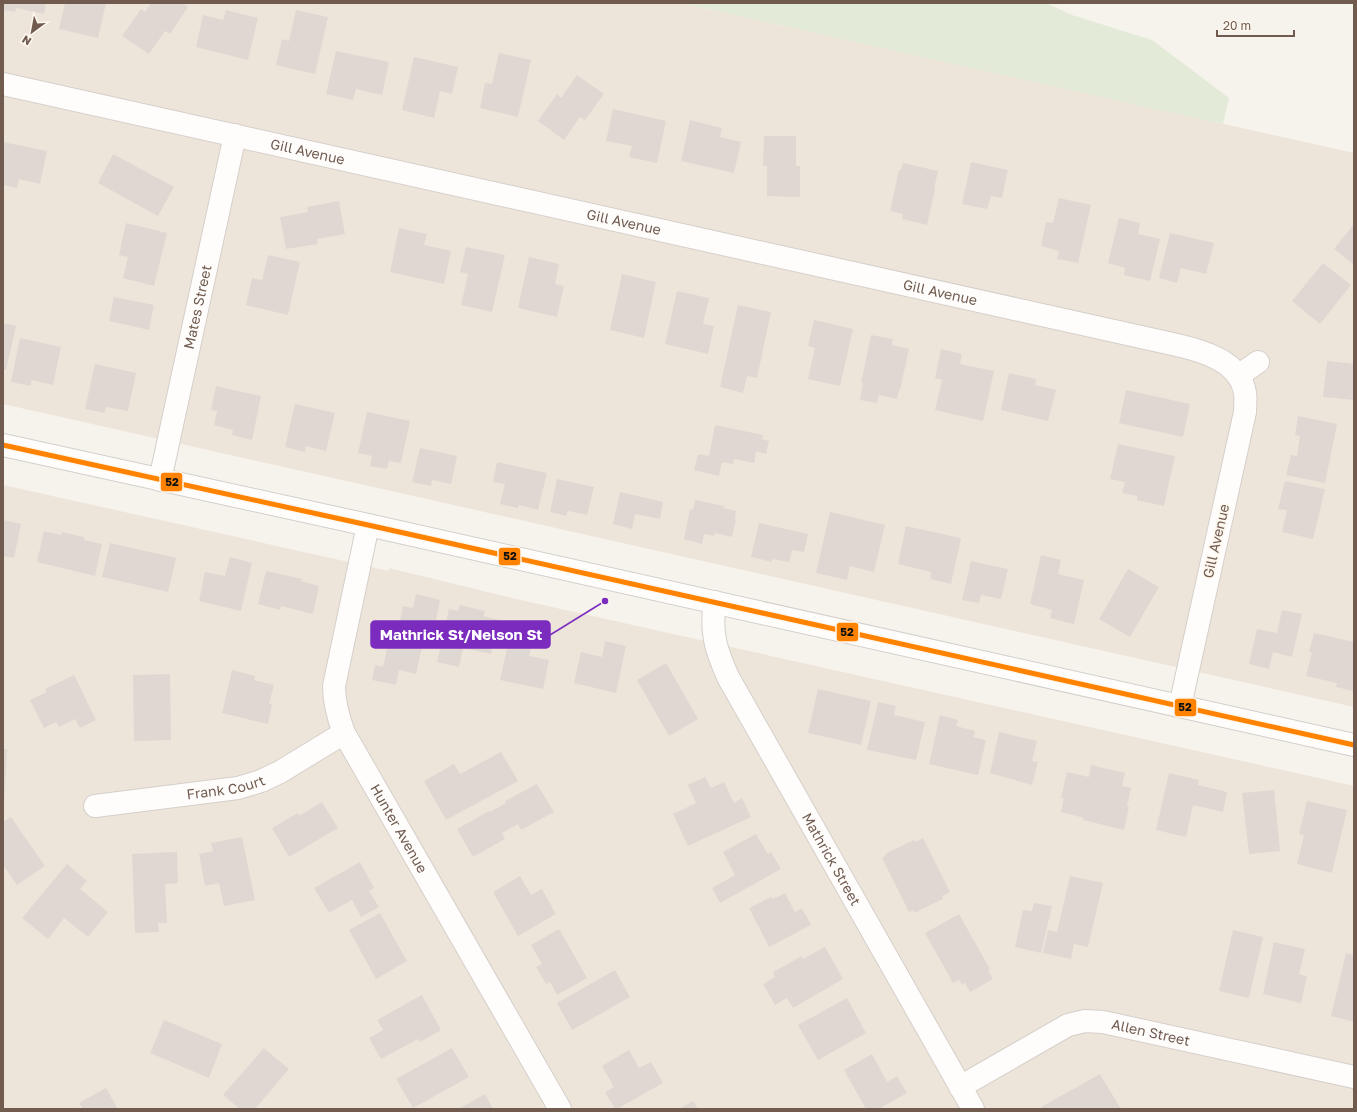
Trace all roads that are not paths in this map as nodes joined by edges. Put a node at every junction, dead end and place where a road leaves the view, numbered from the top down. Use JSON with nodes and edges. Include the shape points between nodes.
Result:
{"nodes":[{"id":1,"x":3,"y":84,"type":"edge"},
{"id":2,"x":235,"y":135,"type":"junction"},
{"id":3,"x":1258,"y":362,"type":"dead end"},
{"id":4,"x":1238,"y":376,"type":"junction"},
{"id":5,"x":3,"y":445,"type":"edge"},
{"id":6,"x":160,"y":480,"type":"junction"},
{"id":7,"x":368,"y":524,"type":"junction"},
{"id":8,"x":715,"y":602,"type":"junction"},
{"id":9,"x":1180,"y":706,"type":"junction"},
{"id":10,"x":344,"y":733,"type":"junction"},
{"id":11,"x":1354,"y":745,"type":"edge"},
{"id":12,"x":95,"y":806,"type":"dead end"},
{"id":13,"x":1354,"y":1076,"type":"edge"},
{"id":14,"x":960,"y":1087,"type":"junction"},
{"id":15,"x":560,"y":1109,"type":"edge"},
{"id":16,"x":973,"y":1109,"type":"edge"}],
"edges":[{"from":1,"to":2,"type":"street","name":"Gill Avenue"},
{"from":2,"to":4,"type":"street","name":"Gill Avenue","via":[[1177,344],[1215,357]]},
{"from":2,"to":6,"type":"street","name":"Mates Street"},
{"from":3,"to":4,"type":"street"},
{"from":4,"to":9,"type":"street","name":"Gill Avenue","via":[[1245,392],[1245,412]]},
{"from":5,"to":6,"type":"street"},
{"from":6,"to":7,"type":"street"},
{"from":7,"to":8,"type":"street"},
{"from":7,"to":10,"type":"street","name":"Hunter Avenue","via":[[334,686],[334,702]]},
{"from":8,"to":9,"type":"street"},
{"from":8,"to":14,"type":"street","name":"Mathrick Street","via":[[715,641],[728,677]]},
{"from":9,"to":11,"type":"street"},
{"from":10,"to":12,"type":"street","name":"Frank Court","via":[[280,772],[238,788]]},
{"from":10,"to":15,"type":"street","name":"Hunter Avenue"},
{"from":13,"to":14,"type":"street","name":"Allen Street","via":[[1103,1022],[1085,1021],[1068,1024]]},
{"from":14,"to":16,"type":"street","name":"Mathrick Street"}]}
